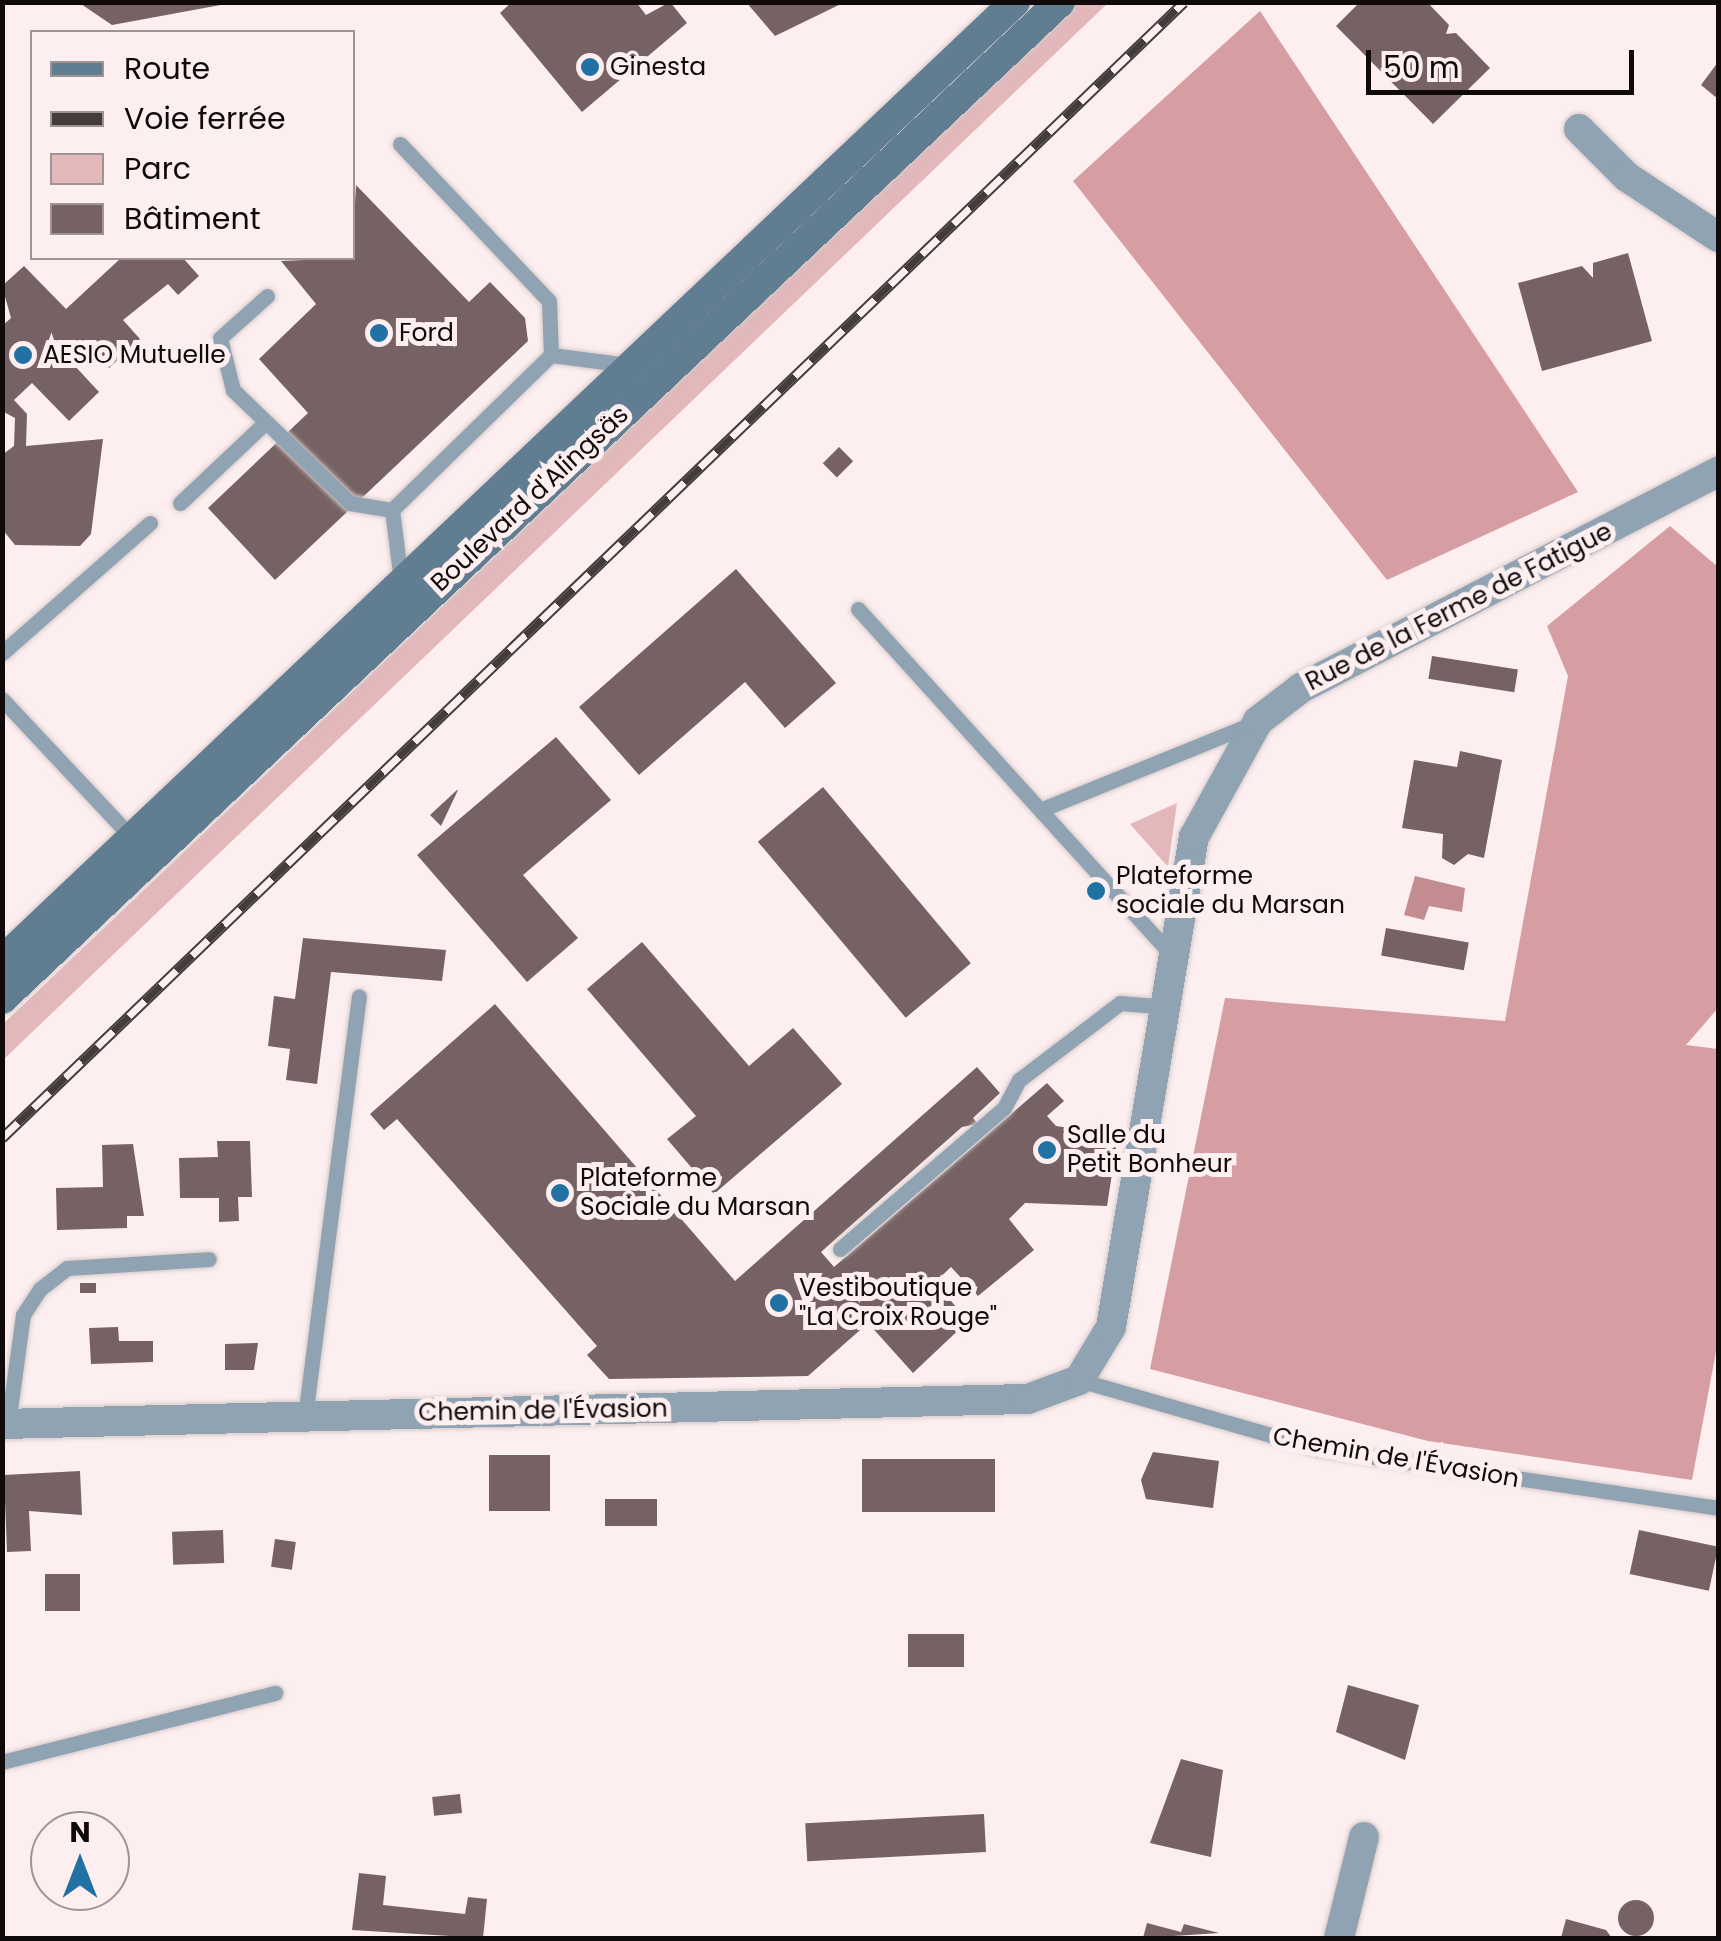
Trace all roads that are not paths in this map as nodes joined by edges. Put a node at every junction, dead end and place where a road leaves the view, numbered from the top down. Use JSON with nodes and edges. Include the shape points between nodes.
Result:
{"nodes":[{"id":1,"x":1015,"y":2,"type":"edge"},
{"id":2,"x":1060,"y":2,"type":"edge"},
{"id":3,"x":1579,"y":129,"type":"dead end"},
{"id":4,"x":400,"y":144,"type":"dead end"},
{"id":5,"x":1718,"y":237,"type":"edge"},
{"id":6,"x":267,"y":296,"type":"dead end"},
{"id":7,"x":551,"y":355,"type":"junction"},
{"id":8,"x":632,"y":365,"type":"junction"},
{"id":9,"x":266,"y":422,"type":"junction"},
{"id":10,"x":1718,"y":472,"type":"edge"},
{"id":11,"x":180,"y":503,"type":"dead end"},
{"id":12,"x":392,"y":510,"type":"junction"},
{"id":13,"x":150,"y":524,"type":"dead end"},
{"id":14,"x":402,"y":584,"type":"junction"},
{"id":15,"x":858,"y":609,"type":"dead end"},
{"id":16,"x":2,"y":653,"type":"edge"},
{"id":17,"x":2,"y":700,"type":"edge"},
{"id":18,"x":1258,"y":721,"type":"junction"},
{"id":19,"x":1045,"y":808,"type":"junction"},
{"id":20,"x":132,"y":838,"type":"junction"},
{"id":21,"x":1176,"y":960,"type":"junction"},
{"id":22,"x":2,"y":961,"type":"edge"},
{"id":23,"x":359,"y":996,"type":"dead end"},
{"id":24,"x":2,"y":999,"type":"edge"},
{"id":25,"x":1166,"y":1022,"type":"junction"},
{"id":26,"x":840,"y":1248,"type":"dead end"},
{"id":27,"x":210,"y":1259,"type":"dead end"},
{"id":28,"x":1099,"y":1356,"type":"joint"},
{"id":29,"x":1079,"y":1380,"type":"junction"},
{"id":30,"x":305,"y":1417,"type":"junction"},
{"id":31,"x":5,"y":1424,"type":"edge"},
{"id":32,"x":1718,"y":1508,"type":"edge"},
{"id":33,"x":275,"y":1693,"type":"dead end"},
{"id":34,"x":2,"y":1762,"type":"edge"},
{"id":35,"x":1364,"y":1837,"type":"dead end"},
{"id":36,"x":1339,"y":1938,"type":"edge"}],
"edges":[{"from":1,"to":8,"type":"main road","name":"Boulevard d'Alingsäs"},
{"from":2,"to":24,"type":"main road","name":"Boulevard d'Alingsäs"},
{"from":3,"to":5,"type":"street","via":[[1627,177]]},
{"from":4,"to":7,"type":"lane","via":[[549,302]]},
{"from":6,"to":9,"type":"lane","via":[[220,338],[233,390]]},
{"from":7,"to":8,"type":"lane"},
{"from":7,"to":12,"type":"lane"},
{"from":8,"to":14,"type":"main road","name":"Boulevard d'Alingsäs"},
{"from":9,"to":11,"type":"lane"},
{"from":9,"to":12,"type":"lane","via":[[350,502]]},
{"from":10,"to":18,"type":"street","name":"Rue de la Ferme de Fatigue","via":[[1301,688]]},
{"from":12,"to":14,"type":"lane"},
{"from":13,"to":16,"type":"lane"},
{"from":14,"to":20,"type":"main road","name":"Boulevard d'Alingsäs"},
{"from":15,"to":19,"type":"lane"},
{"from":17,"to":20,"type":"lane"},
{"from":18,"to":19,"type":"lane"},
{"from":18,"to":21,"type":"street","name":"Rue de la Ferme de Fatigue","via":[[1194,837]]},
{"from":19,"to":21,"type":"lane"},
{"from":20,"to":22,"type":"main road","name":"Boulevard d'Alingsäs"},
{"from":21,"to":25,"type":"street","name":"Rue de la Ferme de Fatigue"},
{"from":23,"to":30,"type":"lane"},
{"from":25,"to":26,"type":"lane","via":[[1120,1003],[1019,1080],[1004,1108]]},
{"from":25,"to":28,"type":"street","name":"Rue de la Ferme de Fatigue"},
{"from":27,"to":31,"type":"lane","via":[[67,1268],[40,1289],[22,1316]]},
{"from":28,"to":29,"type":"street","name":"Chemin de l'Évasion"},
{"from":29,"to":30,"type":"street","name":"Chemin de l'Évasion","via":[[1028,1399]]},
{"from":29,"to":32,"type":"lane","name":"Chemin de l'Évasion","via":[[1320,1449]]},
{"from":30,"to":31,"type":"street","name":"Chemin de l'Évasion"},
{"from":33,"to":34,"type":"lane"},
{"from":35,"to":36,"type":"street"}]}
